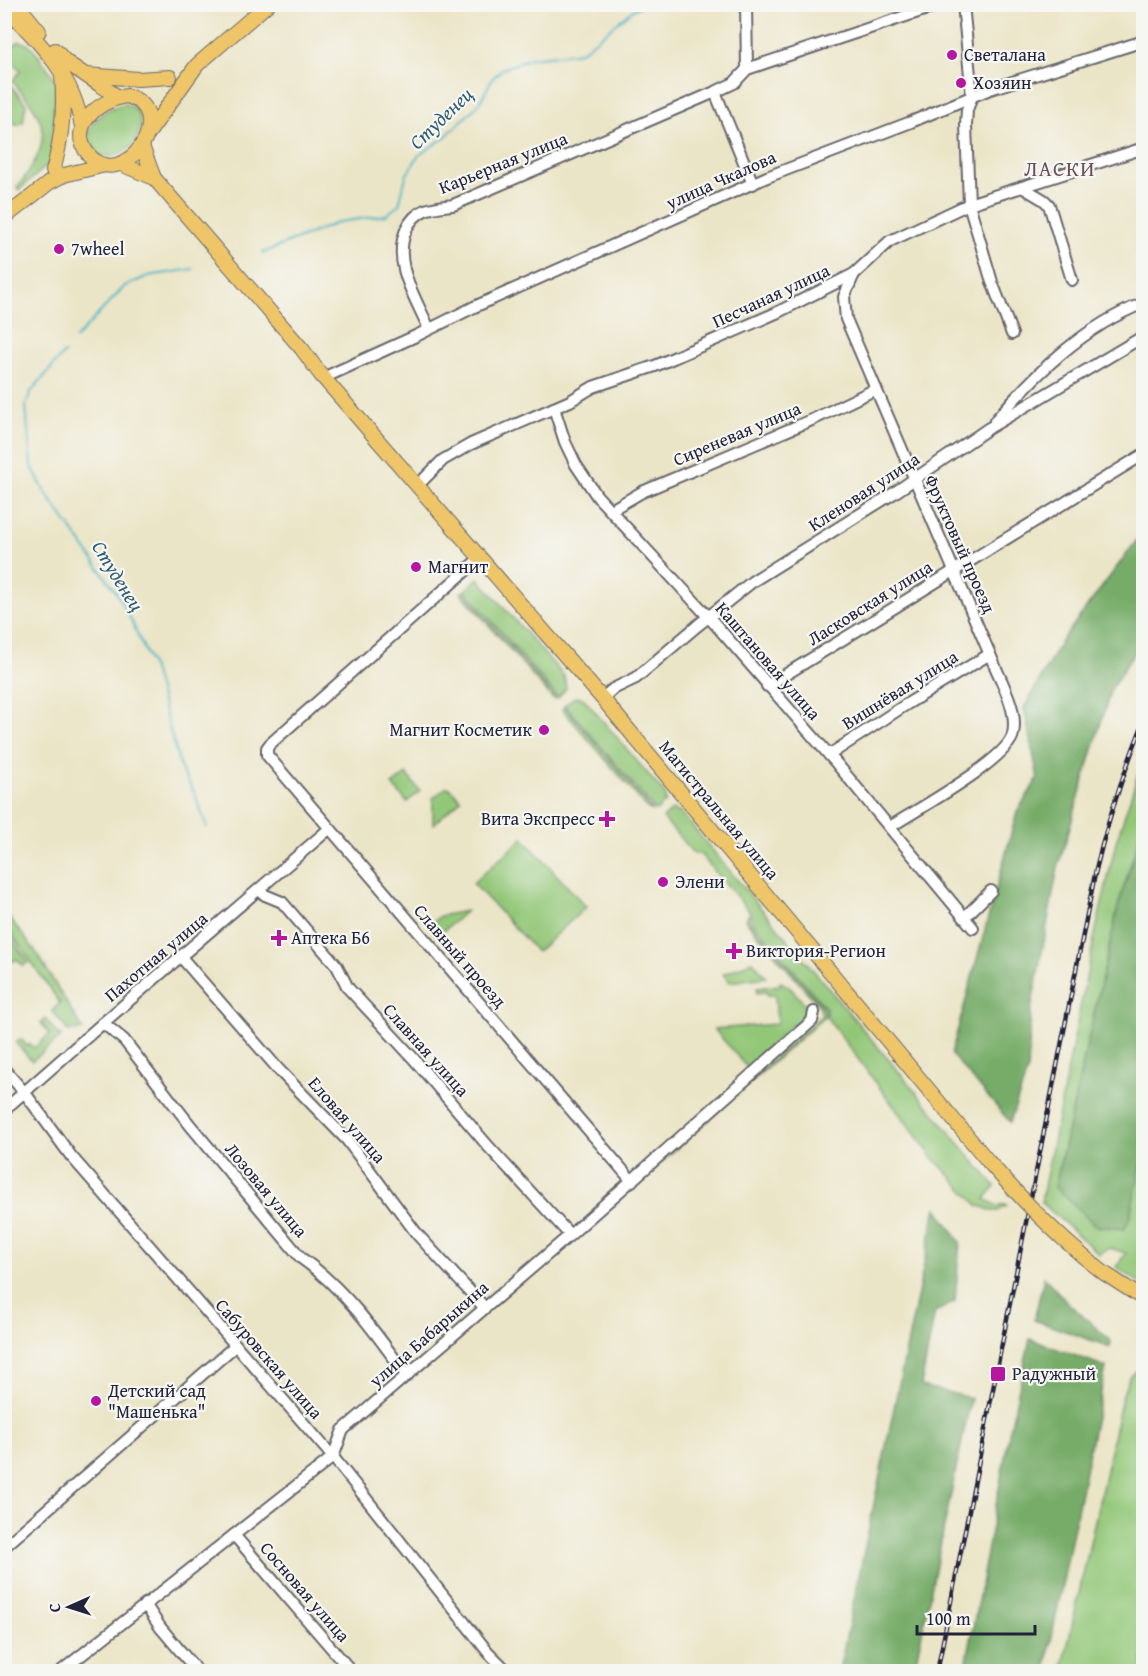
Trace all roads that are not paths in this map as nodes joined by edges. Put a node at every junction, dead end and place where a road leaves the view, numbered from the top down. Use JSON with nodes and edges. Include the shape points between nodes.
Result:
{"nodes":[{"id":1,"x":17,"y":4,"type":"edge"},
{"id":2,"x":268,"y":4,"type":"edge"},
{"id":3,"x":746,"y":4,"type":"edge"},
{"id":4,"x":942,"y":4,"type":"edge"},
{"id":5,"x":963,"y":4,"type":"edge"},
{"id":6,"x":4,"y":6,"type":"edge"},
{"id":7,"x":1143,"y":41,"type":"edge"},
{"id":8,"x":47,"y":47,"type":"junction"},
{"id":9,"x":197,"y":66,"type":"junction"},
{"id":10,"x":747,"y":69,"type":"junction"},
{"id":11,"x":61,"y":71,"type":"junction"},
{"id":12,"x":85,"y":75,"type":"junction"},
{"id":13,"x":170,"y":77,"type":"junction"},
{"id":14,"x":715,"y":92,"type":"junction"},
{"id":15,"x":123,"y":96,"type":"junction"},
{"id":16,"x":972,"y":96,"type":"junction"},
{"id":17,"x":81,"y":131,"type":"junction"},
{"id":18,"x":144,"y":141,"type":"junction"},
{"id":19,"x":1143,"y":148,"type":"edge"},
{"id":20,"x":121,"y":164,"type":"junction"},
{"id":21,"x":105,"y":165,"type":"junction"},
{"id":22,"x":53,"y":171,"type":"junction"},
{"id":23,"x":154,"y":178,"type":"junction"},
{"id":24,"x":753,"y":184,"type":"junction"},
{"id":25,"x":1022,"y":187,"type":"junction"},
{"id":26,"x":41,"y":188,"type":"junction"},
{"id":27,"x":969,"y":204,"type":"junction"},
{"id":28,"x":4,"y":219,"type":"edge"},
{"id":29,"x":854,"y":274,"type":"junction"},
{"id":30,"x":1072,"y":280,"type":"dead end"},
{"id":31,"x":1143,"y":303,"type":"edge"},
{"id":32,"x":429,"y":329,"type":"junction"},
{"id":33,"x":1012,"y":334,"type":"dead end"},
{"id":34,"x":1143,"y":336,"type":"edge"},
{"id":35,"x":323,"y":378,"type":"junction"},
{"id":36,"x":876,"y":390,"type":"junction"},
{"id":37,"x":554,"y":408,"type":"junction"},
{"id":38,"x":989,"y":428,"type":"junction"},
{"id":39,"x":1143,"y":454,"type":"edge"},
{"id":40,"x":914,"y":479,"type":"junction"},
{"id":41,"x":417,"y":486,"type":"junction"},
{"id":42,"x":610,"y":510,"type":"junction"},
{"id":43,"x":480,"y":558,"type":"junction"},
{"id":44,"x":954,"y":570,"type":"junction"},
{"id":45,"x":708,"y":617,"type":"junction"},
{"id":46,"x":990,"y":654,"type":"junction"},
{"id":47,"x":768,"y":686,"type":"junction"},
{"id":48,"x":607,"y":694,"type":"junction"},
{"id":49,"x":829,"y":755,"type":"junction"},
{"id":50,"x":890,"y":827,"type":"junction"},
{"id":51,"x":329,"y":829,"type":"junction"},
{"id":52,"x":259,"y":890,"type":"junction"},
{"id":53,"x":991,"y":891,"type":"dead end"},
{"id":54,"x":965,"y":917,"type":"junction"},
{"id":55,"x":973,"y":928,"type":"dead end"},
{"id":56,"x":181,"y":957,"type":"junction"},
{"id":57,"x":814,"y":1012,"type":"dead end"},
{"id":58,"x":103,"y":1023,"type":"junction"},
{"id":59,"x":4,"y":1069,"type":"edge"},
{"id":60,"x":25,"y":1093,"type":"junction"},
{"id":61,"x":4,"y":1110,"type":"edge"},
{"id":62,"x":632,"y":1181,"type":"junction"},
{"id":63,"x":570,"y":1235,"type":"junction"},
{"id":64,"x":1143,"y":1299,"type":"edge"},
{"id":65,"x":484,"y":1307,"type":"junction"},
{"id":66,"x":236,"y":1345,"type":"junction"},
{"id":67,"x":407,"y":1376,"type":"junction"},
{"id":68,"x":333,"y":1457,"type":"junction"},
{"id":69,"x":234,"y":1535,"type":"junction"},
{"id":70,"x":4,"y":1547,"type":"edge"},
{"id":71,"x":145,"y":1604,"type":"junction"},
{"id":72,"x":60,"y":1671,"type":"edge"},
{"id":73,"x":198,"y":1671,"type":"edge"},
{"id":74,"x":352,"y":1671,"type":"edge"},
{"id":75,"x":508,"y":1671,"type":"edge"}],
"edges":[{"from":1,"to":8,"type":"main road"},
{"from":2,"to":9,"type":"main road"},
{"from":3,"to":10,"type":"street"},
{"from":4,"to":10,"type":"street","name":"Карьерная улица"},
{"from":5,"to":16,"type":"street"},
{"from":6,"to":8,"type":"main road"},
{"from":7,"to":16,"type":"street","name":"улица Чкалова"},
{"from":8,"to":11,"type":"main road"},
{"from":8,"to":12,"type":"main road"},
{"from":9,"to":13,"type":"main road"},
{"from":9,"to":18,"type":"main road"},
{"from":10,"to":14,"type":"street","name":"Карьерная улица","via":[[734,83]]},
{"from":11,"to":17,"type":"main road","via":[[74,93]]},
{"from":11,"to":22,"type":"main road","via":[[63,126]]},
{"from":12,"to":13,"type":"main road"},
{"from":12,"to":15,"type":"main road"},
{"from":13,"to":15,"type":"main road"},
{"from":14,"to":24,"type":"street"},
{"from":14,"to":32,"type":"street","name":"Карьерная улица","via":[[453,205],[431,208],[416,216],[402,241],[403,266]]},
{"from":15,"to":17,"type":"main road","via":[[92,111]]},
{"from":15,"to":18,"type":"main road","via":[[140,102],[146,111],[148,127]]},
{"from":16,"to":24,"type":"street","name":"улица Чкалова"},
{"from":16,"to":27,"type":"street","via":[[966,125]]},
{"from":17,"to":21,"type":"main road","via":[[84,150],[90,158]]},
{"from":17,"to":22,"type":"main road"},
{"from":18,"to":20,"type":"main road"},
{"from":18,"to":23,"type":"main road"},
{"from":19,"to":25,"type":"street","name":"Песчаная улица"},
{"from":20,"to":21,"type":"main road"},
{"from":20,"to":23,"type":"main road"},
{"from":21,"to":26,"type":"main road","via":[[64,175]]},
{"from":22,"to":26,"type":"main road"},
{"from":23,"to":35,"type":"main road","name":"Магистральная улица"},
{"from":24,"to":32,"type":"street","name":"улица Чкалова"},
{"from":25,"to":27,"type":"street","name":"Песчаная улица"},
{"from":25,"to":30,"type":"street","via":[[1049,205]]},
{"from":26,"to":28,"type":"main road"},
{"from":27,"to":29,"type":"street","name":"Песчаная улица","via":[[890,241]]},
{"from":27,"to":33,"type":"street"},
{"from":29,"to":36,"type":"street","name":"Фруктовый проезд","via":[[844,297],[844,313]]},
{"from":29,"to":37,"type":"street","name":"Песчаная улица","via":[[719,339],[593,387]]},
{"from":31,"to":38,"type":"street","via":[[1110,318],[1079,340],[1038,375]]},
{"from":32,"to":35,"type":"street","name":"улица Чкалова"},
{"from":34,"to":38,"type":"street","name":"Кленовая улица"},
{"from":35,"to":41,"type":"main road","name":"Магистральная улица"},
{"from":36,"to":40,"type":"street","name":"Фруктовый проезд"},
{"from":36,"to":42,"type":"street","name":"Сиреневая улица","via":[[642,492]]},
{"from":37,"to":41,"type":"street","name":"Песчаная улица","via":[[471,444],[443,460]]},
{"from":37,"to":42,"type":"street","name":"Каштановая улица","via":[[576,465]]},
{"from":38,"to":40,"type":"street","name":"Кленовая улица"},
{"from":39,"to":44,"type":"street","name":"Ласковская улица"},
{"from":40,"to":44,"type":"street","name":"Фруктовый проезд"},
{"from":40,"to":45,"type":"street","name":"Кленовая улица","via":[[753,581]]},
{"from":41,"to":43,"type":"main road","name":"Магистральная улица"},
{"from":42,"to":45,"type":"street","name":"Каштановая улица"},
{"from":43,"to":48,"type":"main road","name":"Магистральная улица"},
{"from":43,"to":51,"type":"street","name":"Славный проезд","via":[[270,744],[266,752],[269,759]]},
{"from":44,"to":46,"type":"street","name":"Фруктовый проезд"},
{"from":44,"to":47,"type":"street","name":"Ласковская улица"},
{"from":45,"to":47,"type":"street","name":"Каштановая улица"},
{"from":45,"to":48,"type":"street","name":"Кленовая улица","via":[[636,678]]},
{"from":46,"to":49,"type":"street","name":"Вишнёвая улица"},
{"from":46,"to":50,"type":"street","name":"Фруктовый проезд","via":[[1006,693],[1013,721],[1012,739],[995,758]]},
{"from":47,"to":49,"type":"street","name":"Каштановая улица"},
{"from":48,"to":64,"type":"main road","name":"Магистральная улица","bridge":true,"via":[[988,1161],[1072,1248]]},
{"from":49,"to":50,"type":"street","name":"Каштановая улица"},
{"from":50,"to":54,"type":"street","name":"Каштановая улица"},
{"from":51,"to":52,"type":"street","name":"Пахотная улица"},
{"from":51,"to":62,"type":"street","name":"Славный проезд"},
{"from":52,"to":56,"type":"street","name":"Пахотная улица"},
{"from":52,"to":63,"type":"street","name":"Славная улица","via":[[282,902],[301,923],[337,966],[348,988]]},
{"from":53,"to":54,"type":"street"},
{"from":54,"to":55,"type":"street","name":"Каштановая улица"},
{"from":56,"to":58,"type":"street","name":"Пахотная улица"},
{"from":56,"to":65,"type":"street","name":"Еловая улица","via":[[279,1070],[347,1140],[417,1234]]},
{"from":57,"to":62,"type":"street","name":"улица Бабарыкина","via":[[812,1021]]},
{"from":58,"to":60,"type":"street","name":"Пахотная улица"},
{"from":58,"to":67,"type":"street","name":"Лозовая улица","via":[[124,1040],[301,1258],[323,1273],[377,1334]]},
{"from":59,"to":60,"type":"street","name":"Сабуровская улица"},
{"from":60,"to":61,"type":"street","name":"Пахотная улица"},
{"from":60,"to":66,"type":"street","name":"Сабуровская улица","via":[[71,1156]]},
{"from":62,"to":63,"type":"street","name":"улица Бабарыкина"},
{"from":63,"to":65,"type":"street","name":"улица Бабарыкина"},
{"from":65,"to":67,"type":"street","name":"улица Бабарыкина"},
{"from":66,"to":68,"type":"street","name":"Сабуровская улица"},
{"from":66,"to":70,"type":"street"},
{"from":67,"to":68,"type":"street","name":"улица Бабарыкина","via":[[343,1430]]},
{"from":68,"to":69,"type":"street"},
{"from":68,"to":75,"type":"street","name":"Сабуровская улица"},
{"from":69,"to":71,"type":"street"},
{"from":69,"to":74,"type":"street","name":"Сосновая улица"},
{"from":71,"to":72,"type":"street"},
{"from":71,"to":73,"type":"street"}]}
